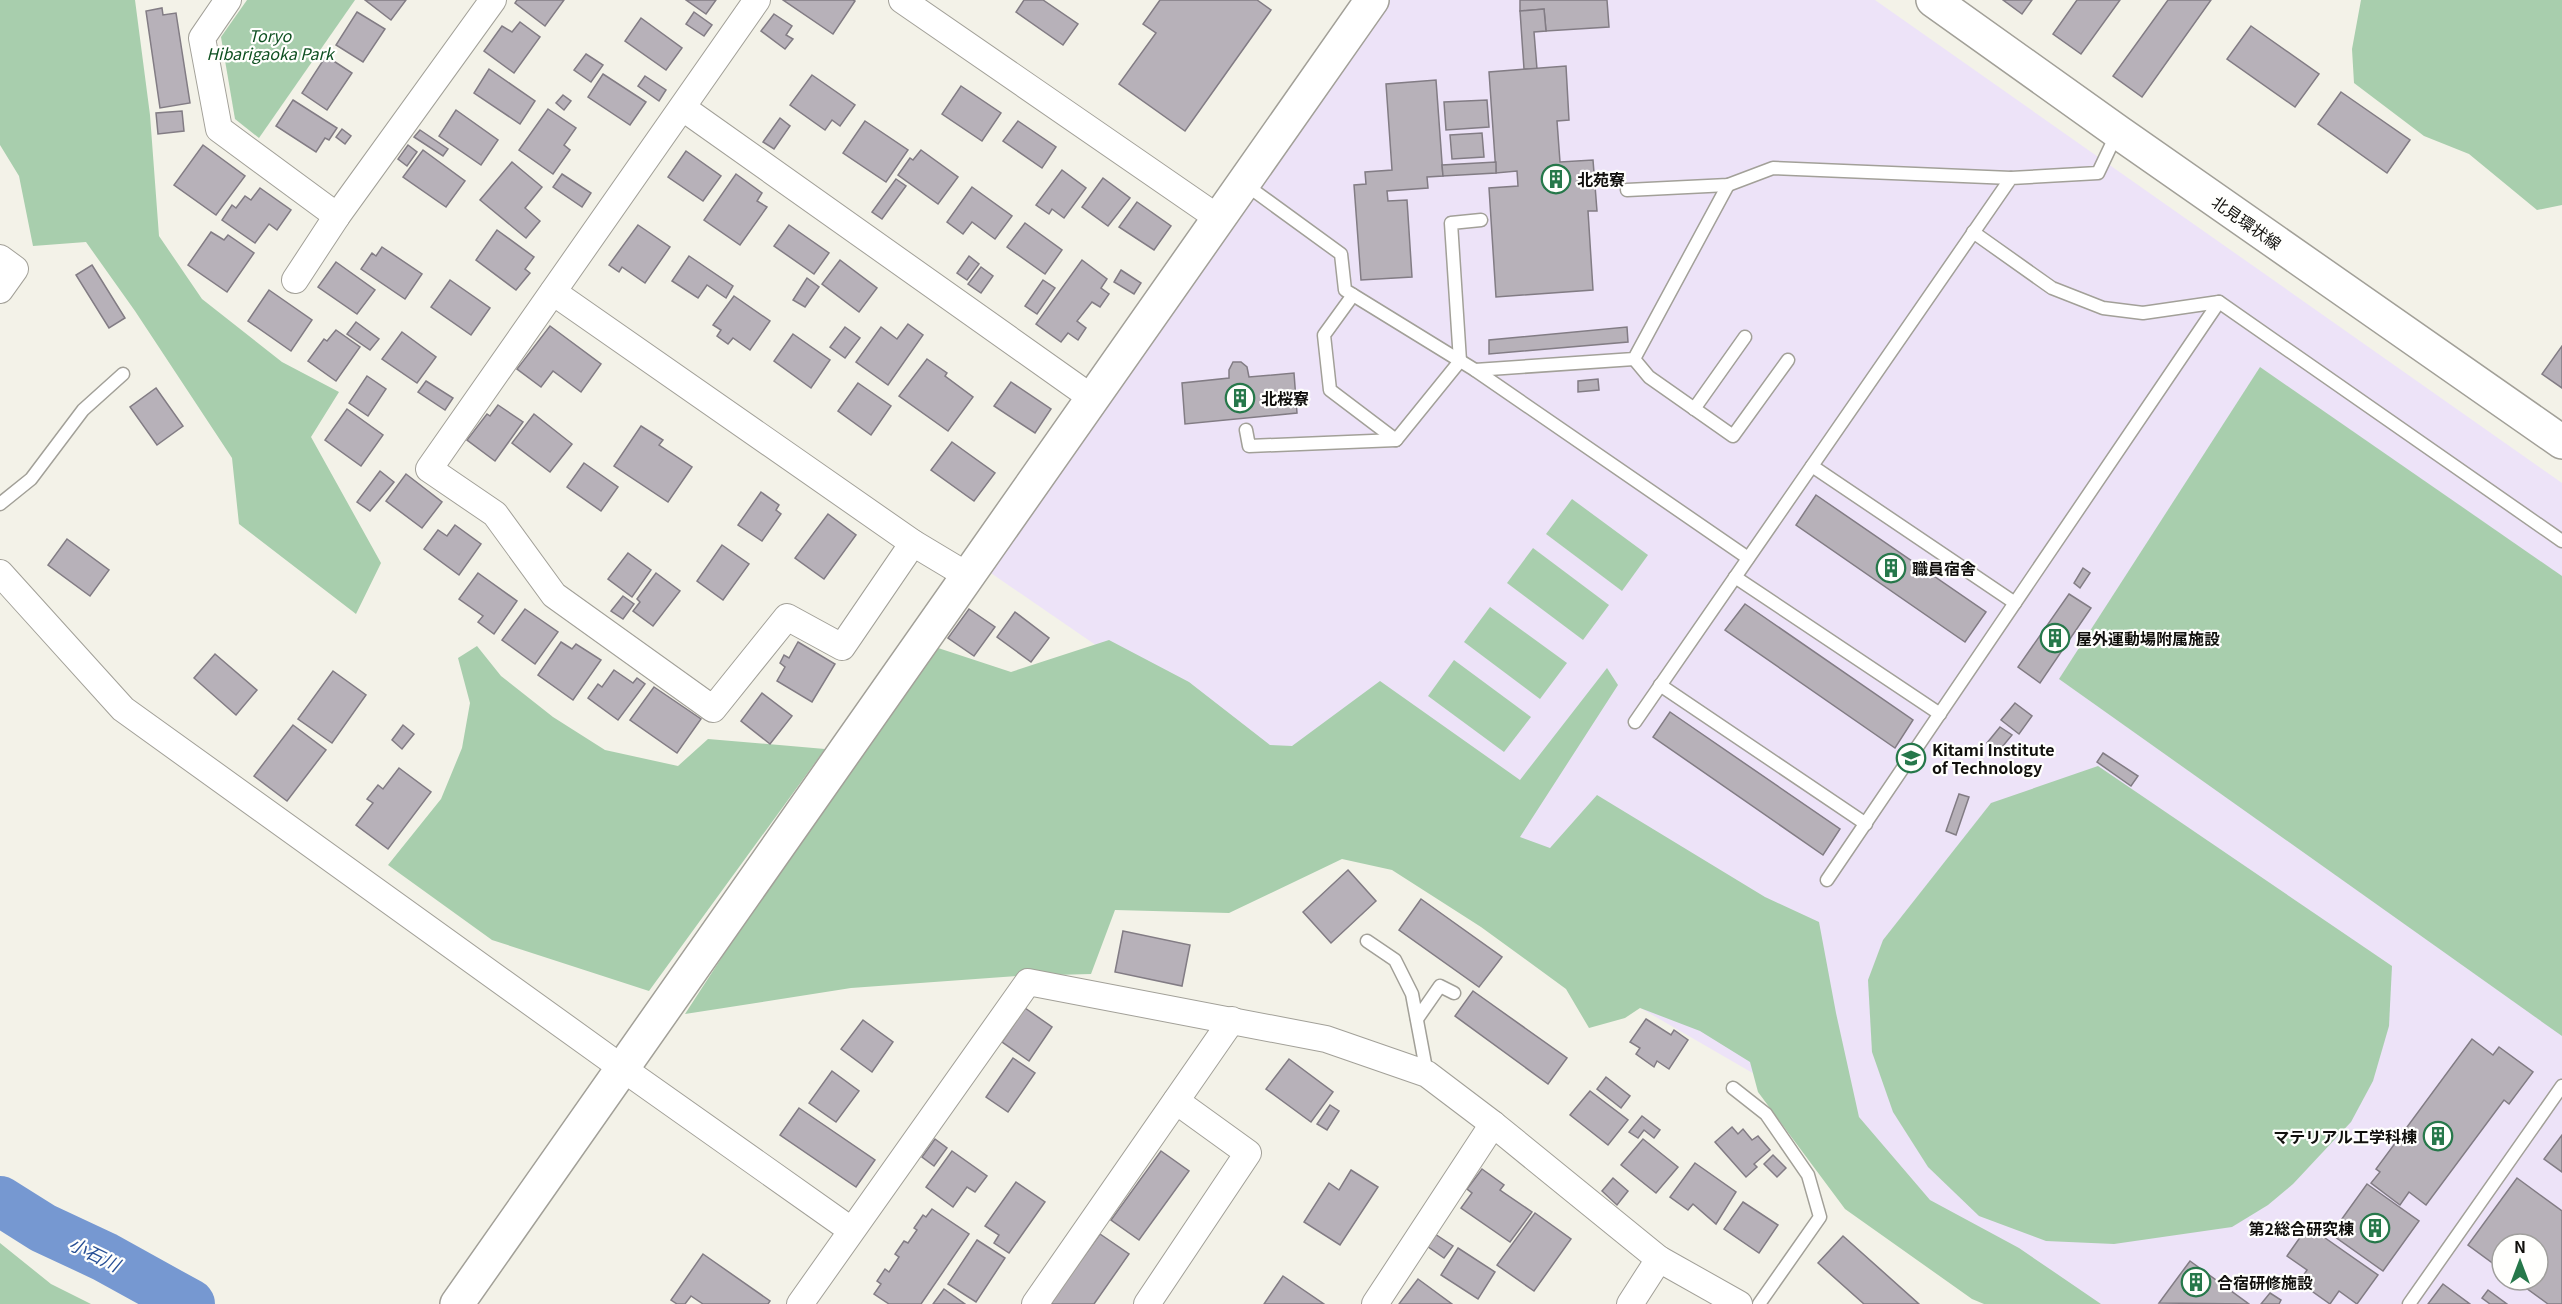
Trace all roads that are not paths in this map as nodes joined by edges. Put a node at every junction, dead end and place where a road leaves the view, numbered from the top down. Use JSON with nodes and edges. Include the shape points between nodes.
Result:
{"nodes":[{"id":1,"x":228,"y":0,"type":"edge"},
{"id":2,"x":493,"y":0,"type":"edge"},
{"id":3,"x":757,"y":0,"type":"edge"},
{"id":4,"x":902,"y":0,"type":"edge"},
{"id":5,"x":1372,"y":0,"type":"edge"},
{"id":6,"x":1933,"y":0,"type":"edge"},
{"id":7,"x":683,"y":108,"type":"junction"},
{"id":8,"x":2118,"y":132,"type":"junction"},
{"id":9,"x":2011,"y":178,"type":"junction"},
{"id":10,"x":1728,"y":185,"type":"junction"},
{"id":11,"x":1253,"y":190,"type":"dead end"},
{"id":12,"x":1627,"y":190,"type":"dead end"},
{"id":13,"x":337,"y":216,"type":"junction"},
{"id":14,"x":1218,"y":218,"type":"junction"},
{"id":15,"x":1481,"y":220,"type":"dead end"},
{"id":16,"x":1973,"y":232,"type":"junction"},
{"id":17,"x":0,"y":258,"type":"edge"},
{"id":18,"x":295,"y":280,"type":"dead end"},
{"id":19,"x":0,"y":290,"type":"edge"},
{"id":20,"x":554,"y":292,"type":"junction"},
{"id":21,"x":1353,"y":295,"type":"junction"},
{"id":22,"x":2219,"y":302,"type":"junction"},
{"id":23,"x":1745,"y":337,"type":"dead end"},
{"id":24,"x":1634,"y":358,"type":"junction"},
{"id":25,"x":1788,"y":360,"type":"dead end"},
{"id":26,"x":1460,"y":361,"type":"junction"},
{"id":27,"x":1475,"y":370,"type":"junction"},
{"id":28,"x":123,"y":374,"type":"dead end"},
{"id":29,"x":1092,"y":398,"type":"junction"},
{"id":30,"x":1694,"y":409,"type":"junction"},
{"id":31,"x":1246,"y":430,"type":"dead end"},
{"id":32,"x":1396,"y":440,"type":"junction"},
{"id":33,"x":2562,"y":442,"type":"edge"},
{"id":34,"x":1812,"y":466,"type":"junction"},
{"id":35,"x":0,"y":504,"type":"edge"},
{"id":36,"x":2562,"y":541,"type":"edge"},
{"id":37,"x":913,"y":543,"type":"junction"},
{"id":38,"x":1748,"y":558,"type":"junction"},
{"id":39,"x":0,"y":573,"type":"edge"},
{"id":40,"x":969,"y":576,"type":"junction"},
{"id":41,"x":1735,"y":577,"type":"junction"},
{"id":42,"x":2015,"y":603,"type":"junction"},
{"id":43,"x":1660,"y":685,"type":"junction"},
{"id":44,"x":1940,"y":714,"type":"junction"},
{"id":45,"x":1635,"y":722,"type":"dead end"},
{"id":46,"x":1866,"y":824,"type":"junction"},
{"id":47,"x":1827,"y":880,"type":"dead end"},
{"id":48,"x":1367,"y":941,"type":"dead end"},
{"id":49,"x":1454,"y":993,"type":"dead end"},
{"id":50,"x":1417,"y":1019,"type":"junction"},
{"id":51,"x":1232,"y":1020,"type":"junction"},
{"id":52,"x":622,"y":1068,"type":"junction"},
{"id":53,"x":1427,"y":1074,"type":"junction"},
{"id":54,"x":2562,"y":1086,"type":"edge"},
{"id":55,"x":1733,"y":1088,"type":"dead end"},
{"id":56,"x":1176,"y":1101,"type":"junction"},
{"id":57,"x":1493,"y":1124,"type":"junction"},
{"id":58,"x":851,"y":1230,"type":"junction"},
{"id":59,"x":1659,"y":1259,"type":"junction"},
{"id":60,"x":457,"y":1304,"type":"edge"},
{"id":61,"x":800,"y":1304,"type":"edge"},
{"id":62,"x":1035,"y":1304,"type":"edge"},
{"id":63,"x":1147,"y":1304,"type":"edge"},
{"id":64,"x":1376,"y":1304,"type":"edge"},
{"id":65,"x":1630,"y":1304,"type":"edge"},
{"id":66,"x":1739,"y":1304,"type":"edge"},
{"id":67,"x":1759,"y":1304,"type":"edge"},
{"id":68,"x":2409,"y":1304,"type":"edge"}],
"edges":[{"from":1,"to":13,"type":"street","via":[[202,38],[219,129]]},
{"from":2,"to":13,"type":"street"},
{"from":3,"to":7,"type":"street"},
{"from":4,"to":14,"type":"street"},
{"from":5,"to":14,"type":"street"},
{"from":6,"to":8,"type":"street","name":"北見環状線"},
{"from":7,"to":20,"type":"street"},
{"from":7,"to":29,"type":"street"},
{"from":8,"to":9,"type":"lane","via":[[2098,173]]},
{"from":8,"to":33,"type":"street","name":"北見環状線"},
{"from":9,"to":10,"type":"lane","via":[[1773,168]]},
{"from":9,"to":16,"type":"lane"},
{"from":10,"to":12,"type":"lane"},
{"from":10,"to":24,"type":"lane"},
{"from":11,"to":21,"type":"lane","via":[[1341,255],[1345,290]]},
{"from":13,"to":18,"type":"street"},
{"from":14,"to":29,"type":"street"},
{"from":15,"to":26,"type":"lane","via":[[1451,223]]},
{"from":16,"to":22,"type":"lane","via":[[2052,288],[2103,308],[2143,313]]},
{"from":16,"to":34,"type":"lane"},
{"from":17,"to":19,"type":"street","via":[[15,269]]},
{"from":20,"to":37,"type":"street"},
{"from":20,"to":37,"type":"street","via":[[429,469],[495,514],[554,595],[713,709],[787,617],[842,647]]},
{"from":21,"to":26,"type":"lane"},
{"from":21,"to":32,"type":"lane","via":[[1324,335],[1330,390]]},
{"from":22,"to":36,"type":"lane"},
{"from":22,"to":42,"type":"lane"},
{"from":23,"to":30,"type":"lane"},
{"from":24,"to":27,"type":"lane"},
{"from":24,"to":30,"type":"lane","via":[[1649,377]]},
{"from":25,"to":30,"type":"lane","via":[[1733,436]]},
{"from":26,"to":27,"type":"lane"},
{"from":26,"to":32,"type":"lane"},
{"from":27,"to":38,"type":"lane"},
{"from":28,"to":35,"type":"lane","via":[[83,410],[31,479]]},
{"from":29,"to":40,"type":"street"},
{"from":31,"to":32,"type":"lane","via":[[1249,446]]},
{"from":34,"to":38,"type":"lane"},
{"from":34,"to":42,"type":"lane"},
{"from":37,"to":40,"type":"street"},
{"from":38,"to":41,"type":"lane"},
{"from":39,"to":52,"type":"street","via":[[123,709]]},
{"from":40,"to":52,"type":"street"},
{"from":41,"to":43,"type":"lane"},
{"from":41,"to":44,"type":"lane"},
{"from":42,"to":44,"type":"lane"},
{"from":43,"to":45,"type":"lane"},
{"from":43,"to":46,"type":"lane"},
{"from":44,"to":46,"type":"lane"},
{"from":46,"to":47,"type":"lane"},
{"from":48,"to":50,"type":"lane","via":[[1395,960],[1412,994]]},
{"from":49,"to":50,"type":"lane","via":[[1440,986]]},
{"from":50,"to":53,"type":"lane"},
{"from":51,"to":53,"type":"street","via":[[1326,1040]]},
{"from":51,"to":56,"type":"street"},
{"from":51,"to":58,"type":"street","via":[[1028,982]]},
{"from":52,"to":58,"type":"street"},
{"from":52,"to":60,"type":"street"},
{"from":53,"to":57,"type":"street"},
{"from":54,"to":68,"type":"lane"},
{"from":55,"to":67,"type":"lane","via":[[1766,1114],[1808,1175],[1820,1217]]},
{"from":56,"to":62,"type":"street"},
{"from":56,"to":63,"type":"street","via":[[1248,1153]]},
{"from":57,"to":59,"type":"street"},
{"from":57,"to":64,"type":"street"},
{"from":58,"to":61,"type":"street"},
{"from":59,"to":65,"type":"street"},
{"from":59,"to":66,"type":"street"}]}
